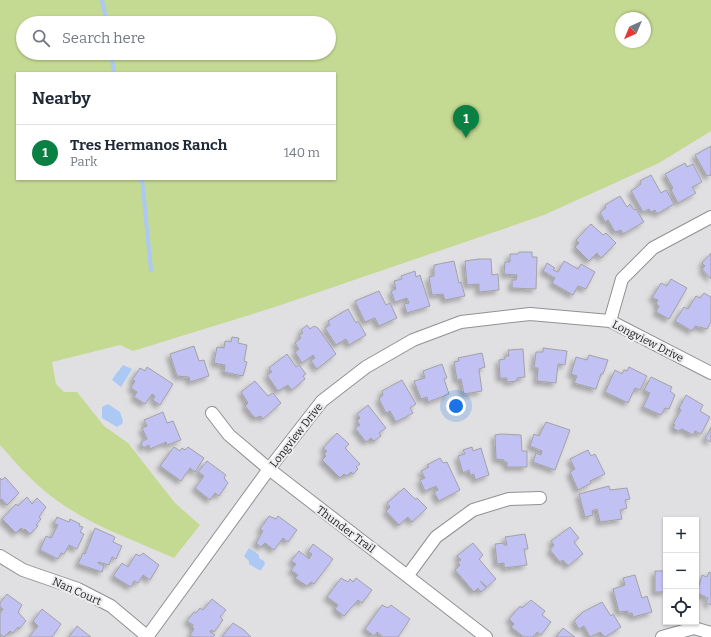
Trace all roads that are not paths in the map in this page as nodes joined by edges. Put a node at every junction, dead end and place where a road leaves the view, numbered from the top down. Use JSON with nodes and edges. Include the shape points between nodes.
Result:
{"nodes":[{"id":1,"x":711,"y":217,"type":"edge"},
{"id":2,"x":610,"y":322,"type":"junction"},
{"id":3,"x":711,"y":373,"type":"edge"},
{"id":4,"x":212,"y":413,"type":"dead end"},
{"id":5,"x":269,"y":469,"type":"junction"},
{"id":6,"x":540,"y":498,"type":"dead end"},
{"id":7,"x":0,"y":556,"type":"edge"},
{"id":8,"x":408,"y":575,"type":"junction"},
{"id":9,"x":711,"y":633,"type":"edge"},
{"id":10,"x":148,"y":637,"type":"edge"},
{"id":11,"x":486,"y":637,"type":"edge"},
{"id":12,"x":662,"y":637,"type":"edge"}],
"edges":[{"from":1,"to":2,"type":"street","via":[[653,248],[642,258],[622,279]]},
{"from":2,"to":3,"type":"street","name":"Longview Drive"},
{"from":2,"to":5,"type":"street","name":"Longview Drive","via":[[530,314],[461,322],[413,340],[366,367],[322,401]]},
{"from":4,"to":5,"type":"street","name":"Thunder Trail","via":[[229,435]]},
{"from":5,"to":8,"type":"street","name":"Thunder Trail"},
{"from":5,"to":10,"type":"street","name":"Longview Drive"},
{"from":6,"to":8,"type":"street","via":[[509,499],[473,510],[436,537]]},
{"from":7,"to":10,"type":"street","name":"Nan Court","via":[[23,570],[78,589],[111,606]]},
{"from":8,"to":11,"type":"street","name":"Thunder Trail"},
{"from":9,"to":12,"type":"street","via":[[694,628]]}]}
